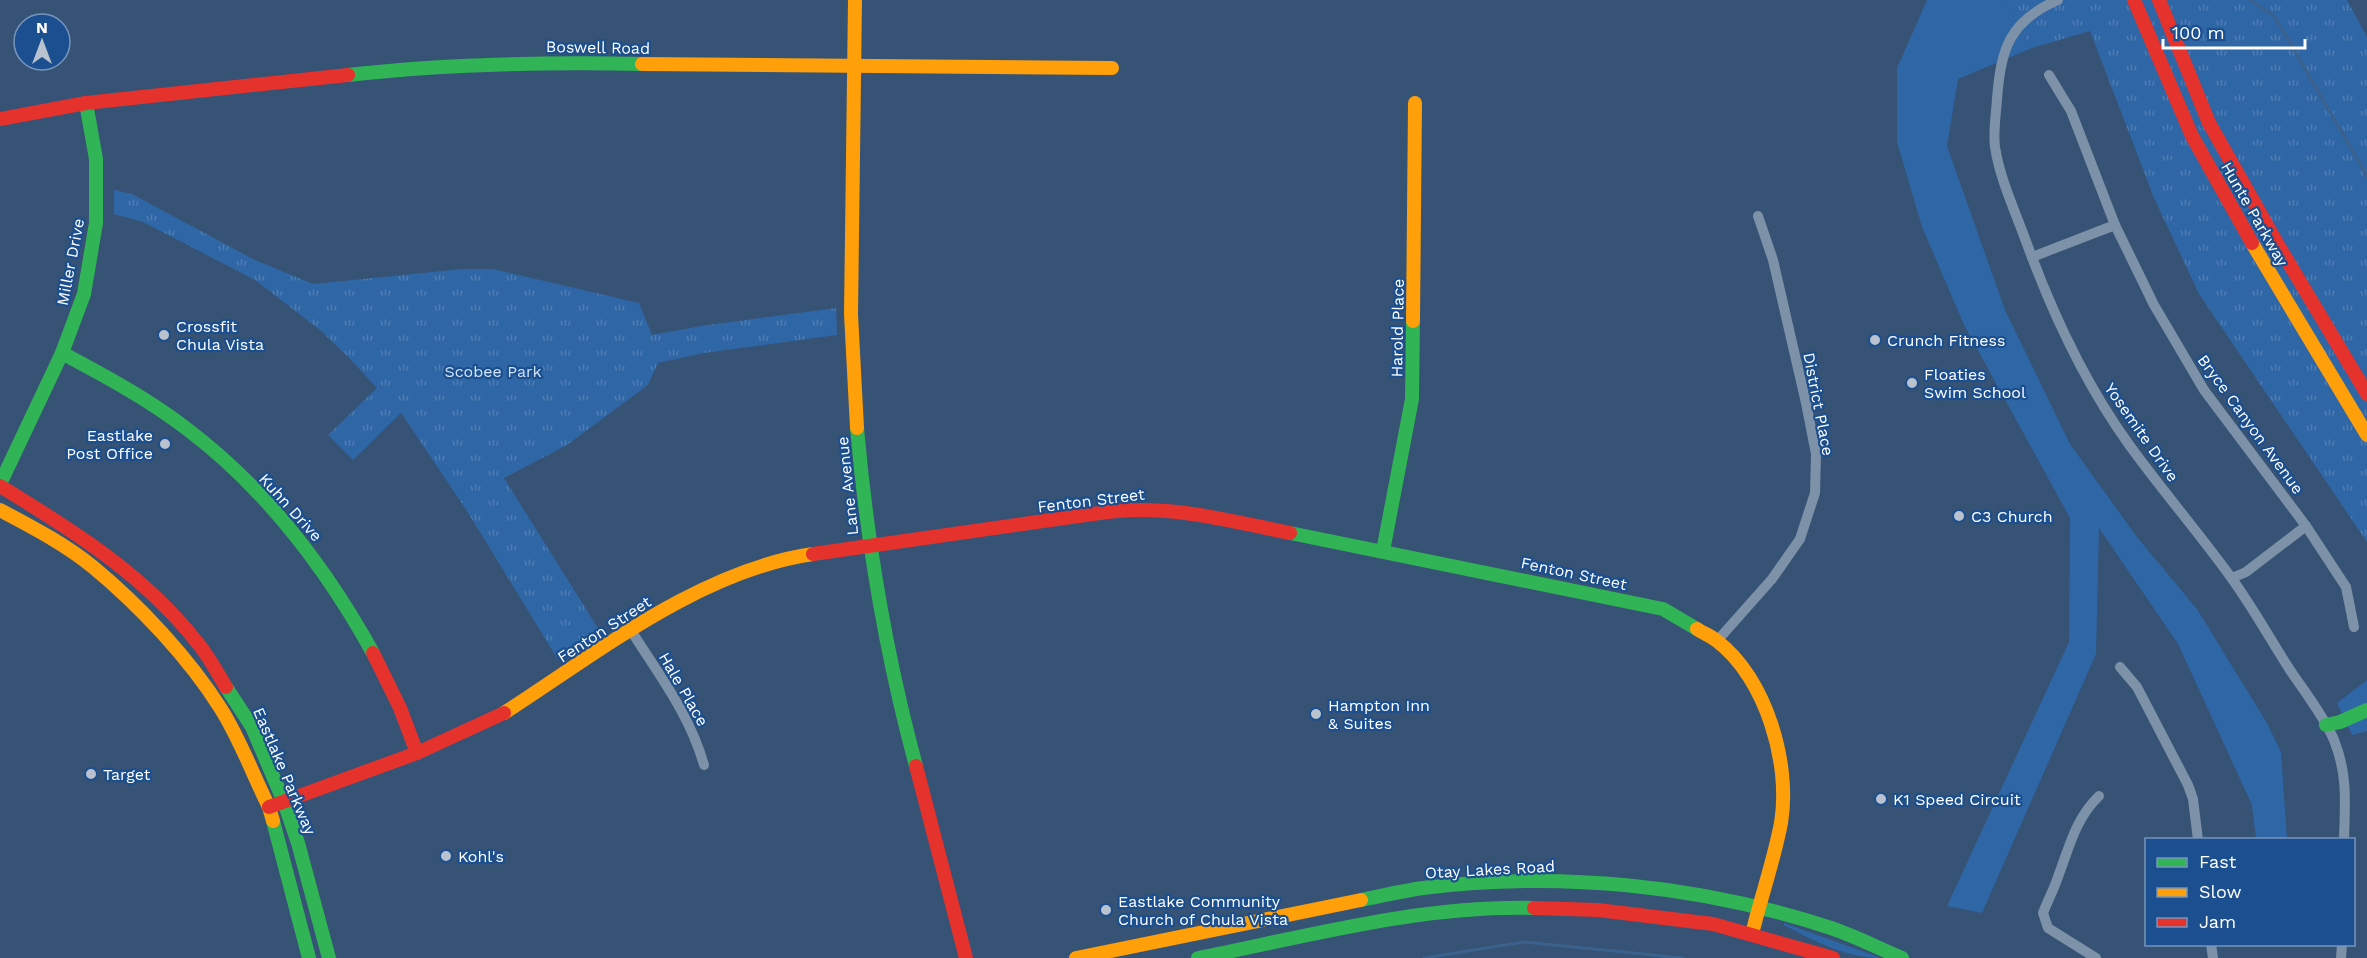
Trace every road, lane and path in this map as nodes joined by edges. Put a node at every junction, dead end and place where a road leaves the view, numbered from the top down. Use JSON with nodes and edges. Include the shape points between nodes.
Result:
{"nodes":[{"id":1,"x":855,"y":0,"type":"edge"},
{"id":2,"x":2058,"y":0,"type":"edge"},
{"id":3,"x":2134,"y":0,"type":"edge"},
{"id":4,"x":2159,"y":0,"type":"edge"},
{"id":5,"x":854,"y":65,"type":"junction"},
{"id":6,"x":1112,"y":68,"type":"dead end"},
{"id":7,"x":2049,"y":75,"type":"dead end"},
{"id":8,"x":86,"y":103,"type":"junction"},
{"id":9,"x":1415,"y":103,"type":"dead end"},
{"id":10,"x":0,"y":119,"type":"edge"},
{"id":11,"x":1758,"y":216,"type":"dead end"},
{"id":12,"x":2115,"y":225,"type":"junction"},
{"id":13,"x":2032,"y":257,"type":"junction"},
{"id":14,"x":62,"y":352,"type":"junction"},
{"id":15,"x":2367,"y":394,"type":"edge"},
{"id":16,"x":2367,"y":435,"type":"edge"},
{"id":17,"x":0,"y":485,"type":"edge"},
{"id":18,"x":0,"y":510,"type":"edge"},
{"id":19,"x":2306,"y":526,"type":"junction"},
{"id":20,"x":871,"y":545,"type":"junction"},
{"id":21,"x":1383,"y":551,"type":"junction"},
{"id":22,"x":2232,"y":578,"type":"junction"},
{"id":23,"x":2355,"y":627,"type":"dead end"},
{"id":24,"x":632,"y":632,"type":"junction"},
{"id":25,"x":1717,"y":641,"type":"junction"},
{"id":26,"x":2120,"y":667,"type":"dead end"},
{"id":27,"x":2367,"y":710,"type":"edge"},
{"id":28,"x":2326,"y":725,"type":"junction"},
{"id":29,"x":417,"y":753,"type":"junction"},
{"id":30,"x":704,"y":765,"type":"dead end"},
{"id":31,"x":2099,"y":796,"type":"dead end"},
{"id":32,"x":284,"y":802,"type":"junction"},
{"id":33,"x":269,"y":807,"type":"junction"},
{"id":34,"x":2198,"y":838,"type":"edge"},
{"id":35,"x":2344,"y":838,"type":"edge"},
{"id":36,"x":1760,"y":907,"type":"junction"},
{"id":37,"x":1752,"y":934,"type":"junction"},
{"id":38,"x":309,"y":958,"type":"edge"},
{"id":39,"x":329,"y":958,"type":"edge"},
{"id":40,"x":966,"y":958,"type":"edge"},
{"id":41,"x":1077,"y":958,"type":"edge"},
{"id":42,"x":1198,"y":958,"type":"edge"},
{"id":43,"x":1833,"y":958,"type":"edge"},
{"id":44,"x":1902,"y":958,"type":"edge"},
{"id":45,"x":2096,"y":958,"type":"edge"}],
"edges":[{"from":1,"to":5,"type":"main road","name":"Lane Avenue"},
{"from":2,"to":13,"type":"street","name":"Yosemite Drive","via":[[2019,25],[2004,51],[1999,71],[1995,147]]},
{"from":3,"to":16,"type":"main road","name":"Hunte Parkway","via":[[2192,136]]},
{"from":4,"to":15,"type":"main road","name":"Hunte Parkway","via":[[2209,123]]},
{"from":5,"to":6,"type":"main road","name":"Boswell Road"},
{"from":5,"to":8,"type":"main road","name":"Boswell Road","via":[[561,62],[422,67]]},
{"from":5,"to":20,"type":"main road","name":"Lane Avenue","via":[[852,345],[863,495]]},
{"from":7,"to":12,"type":"street","name":"Bryce Canyon Avenue","via":[[2071,111]]},
{"from":8,"to":10,"type":"main road","name":"Boswell Road"},
{"from":8,"to":14,"type":"main road","name":"Miller Drive","via":[[96,159],[96,224],[84,294]]},
{"from":9,"to":21,"type":"main road","name":"Harold Place","via":[[1412,399]]},
{"from":11,"to":25,"type":"street","name":"District Place","via":[[1773,260],[1806,404],[1816,454],[1815,493],[1800,539],[1772,579]]},
{"from":12,"to":13,"type":"street"},
{"from":12,"to":19,"type":"street","name":"Bryce Canyon Avenue","via":[[2154,305],[2204,390]]},
{"from":13,"to":22,"type":"street","name":"Yosemite Drive","via":[[2063,333],[2105,411]]},
{"from":14,"to":17,"type":"main road","name":"Miller Drive"},
{"from":14,"to":29,"type":"main road","name":"Kuhn Drive","via":[[122,385],[202,441],[282,518],[326,573],[365,636]]},
{"from":17,"to":32,"type":"main road","name":"Eastlake Parkway","via":[[95,546],[135,577],[175,616],[236,699]]},
{"from":18,"to":33,"type":"main road","name":"Eastlake Parkway","via":[[92,566],[186,660],[220,709]]},
{"from":19,"to":22,"type":"street","via":[[2246,572]]},
{"from":19,"to":23,"type":"street","name":"Bryce Canyon Avenue","via":[[2346,587]]},
{"from":20,"to":21,"type":"main road","name":"Fenton Street","via":[[1144,508]]},
{"from":20,"to":24,"type":"main road","name":"Fenton Street","via":[[799,556],[746,571],[667,608]]},
{"from":20,"to":40,"type":"main road","name":"Lane Avenue","via":[[898,700]]},
{"from":21,"to":25,"type":"main road","name":"Fenton Street","via":[[1663,609]]},
{"from":22,"to":28,"type":"street","name":"Yosemite Drive"},
{"from":24,"to":29,"type":"main road","name":"Fenton Street","via":[[499,717]]},
{"from":24,"to":30,"type":"street","name":"Hale Place","via":[[686,716]]},
{"from":25,"to":36,"type":"main road","name":"Fenton Street","via":[[1755,686],[1774,730],[1781,759],[1783,806]]},
{"from":26,"to":34,"type":"street","via":[[2138,687],[2188,785]]},
{"from":27,"to":28,"type":"main road"},
{"from":28,"to":35,"type":"street","name":"Yosemite Drive","via":[[2346,779]]},
{"from":29,"to":32,"type":"main road","name":"Fenton Street"},
{"from":31,"to":45,"type":"street","via":[[2072,833],[2043,913],[2048,928]]},
{"from":32,"to":33,"type":"main road","name":"Fenton Street"},
{"from":32,"to":39,"type":"main road","name":"Eastlake Parkway"},
{"from":33,"to":38,"type":"main road","name":"Eastlake Parkway"},
{"from":36,"to":37,"type":"main road","name":"Fenton Street"},
{"from":36,"to":41,"type":"main road","name":"Otay Lakes Road","via":[[1678,891],[1592,882],[1510,881],[1422,888]]},
{"from":36,"to":44,"type":"main road","name":"Otay Lakes Road","via":[[1833,929]]},
{"from":37,"to":42,"type":"main road","via":[[1713,924],[1598,909],[1500,907],[1418,914]]},
{"from":37,"to":43,"type":"main road"}]}
